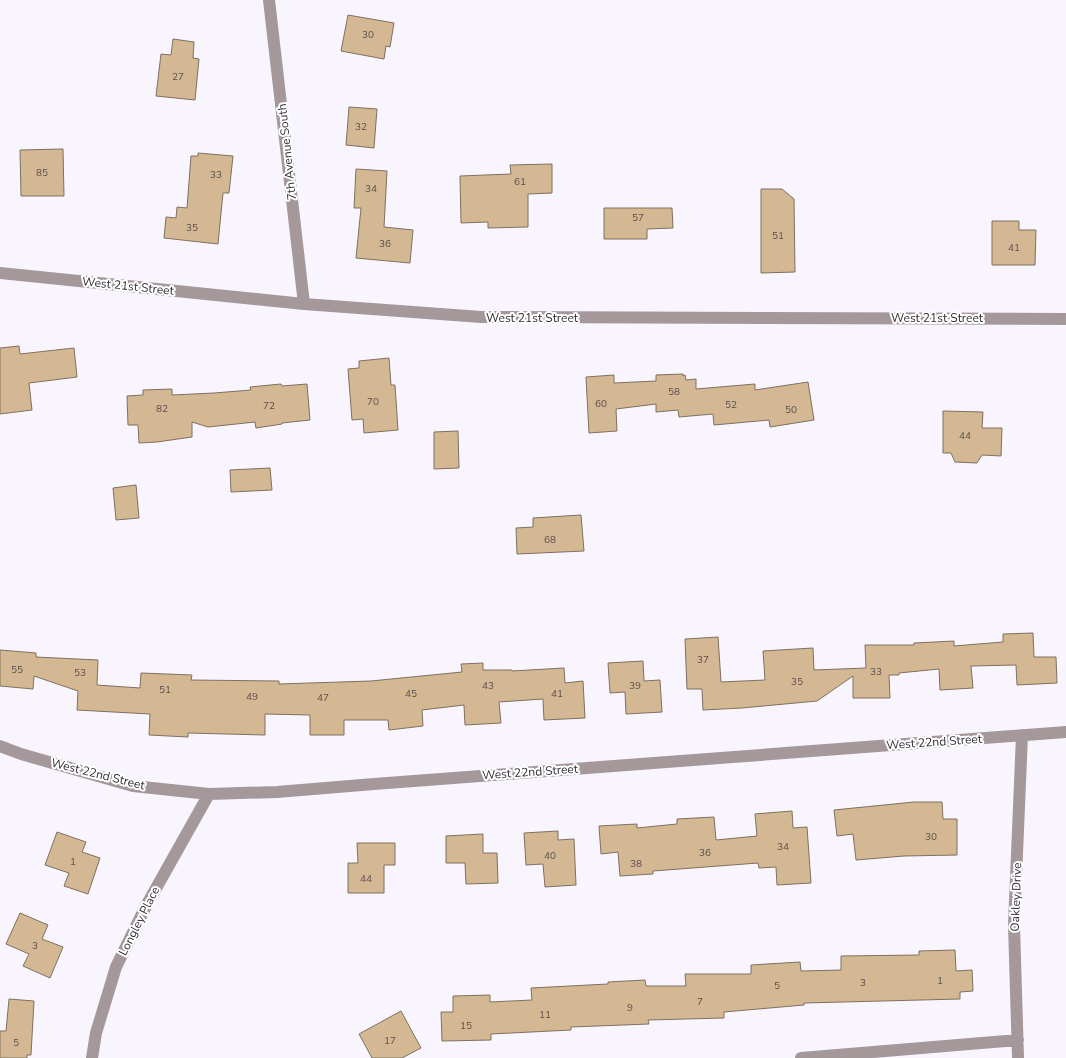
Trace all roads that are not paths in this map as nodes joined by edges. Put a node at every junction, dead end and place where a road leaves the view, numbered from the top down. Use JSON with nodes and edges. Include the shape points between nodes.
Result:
{"nodes":[{"id":1,"x":270,"y":0,"type":"edge"},
{"id":2,"x":0,"y":273,"type":"edge"},
{"id":3,"x":304,"y":304,"type":"junction"},
{"id":4,"x":1066,"y":319,"type":"edge"},
{"id":5,"x":1066,"y":732,"type":"edge"},
{"id":6,"x":1022,"y":735,"type":"junction"},
{"id":7,"x":0,"y":746,"type":"edge"},
{"id":8,"x":209,"y":794,"type":"junction"},
{"id":9,"x":1018,"y":1040,"type":"junction"},
{"id":10,"x":92,"y":1058,"type":"edge"},
{"id":11,"x":801,"y":1058,"type":"edge"},
{"id":12,"x":1018,"y":1058,"type":"edge"}],
"edges":[{"from":1,"to":3,"type":"street","name":"7th Avenue South"},
{"from":2,"to":3,"type":"street","name":"West 21st Street"},
{"from":3,"to":4,"type":"street","name":"West 21st Street","via":[[481,318]]},
{"from":5,"to":6,"type":"street","name":"West 22nd Street"},
{"from":6,"to":8,"type":"street","name":"West 22nd Street","via":[[277,792]]},
{"from":6,"to":9,"type":"street","name":"Oakley Drive","via":[[1014,925]]},
{"from":7,"to":8,"type":"street","name":"West 22nd Street","via":[[133,786]]},
{"from":8,"to":10,"type":"street","name":"Longley Place","via":[[146,906],[116,968],[96,1033]]},
{"from":9,"to":11,"type":"street"},
{"from":9,"to":12,"type":"street","name":"Oakley Drive"}]}
